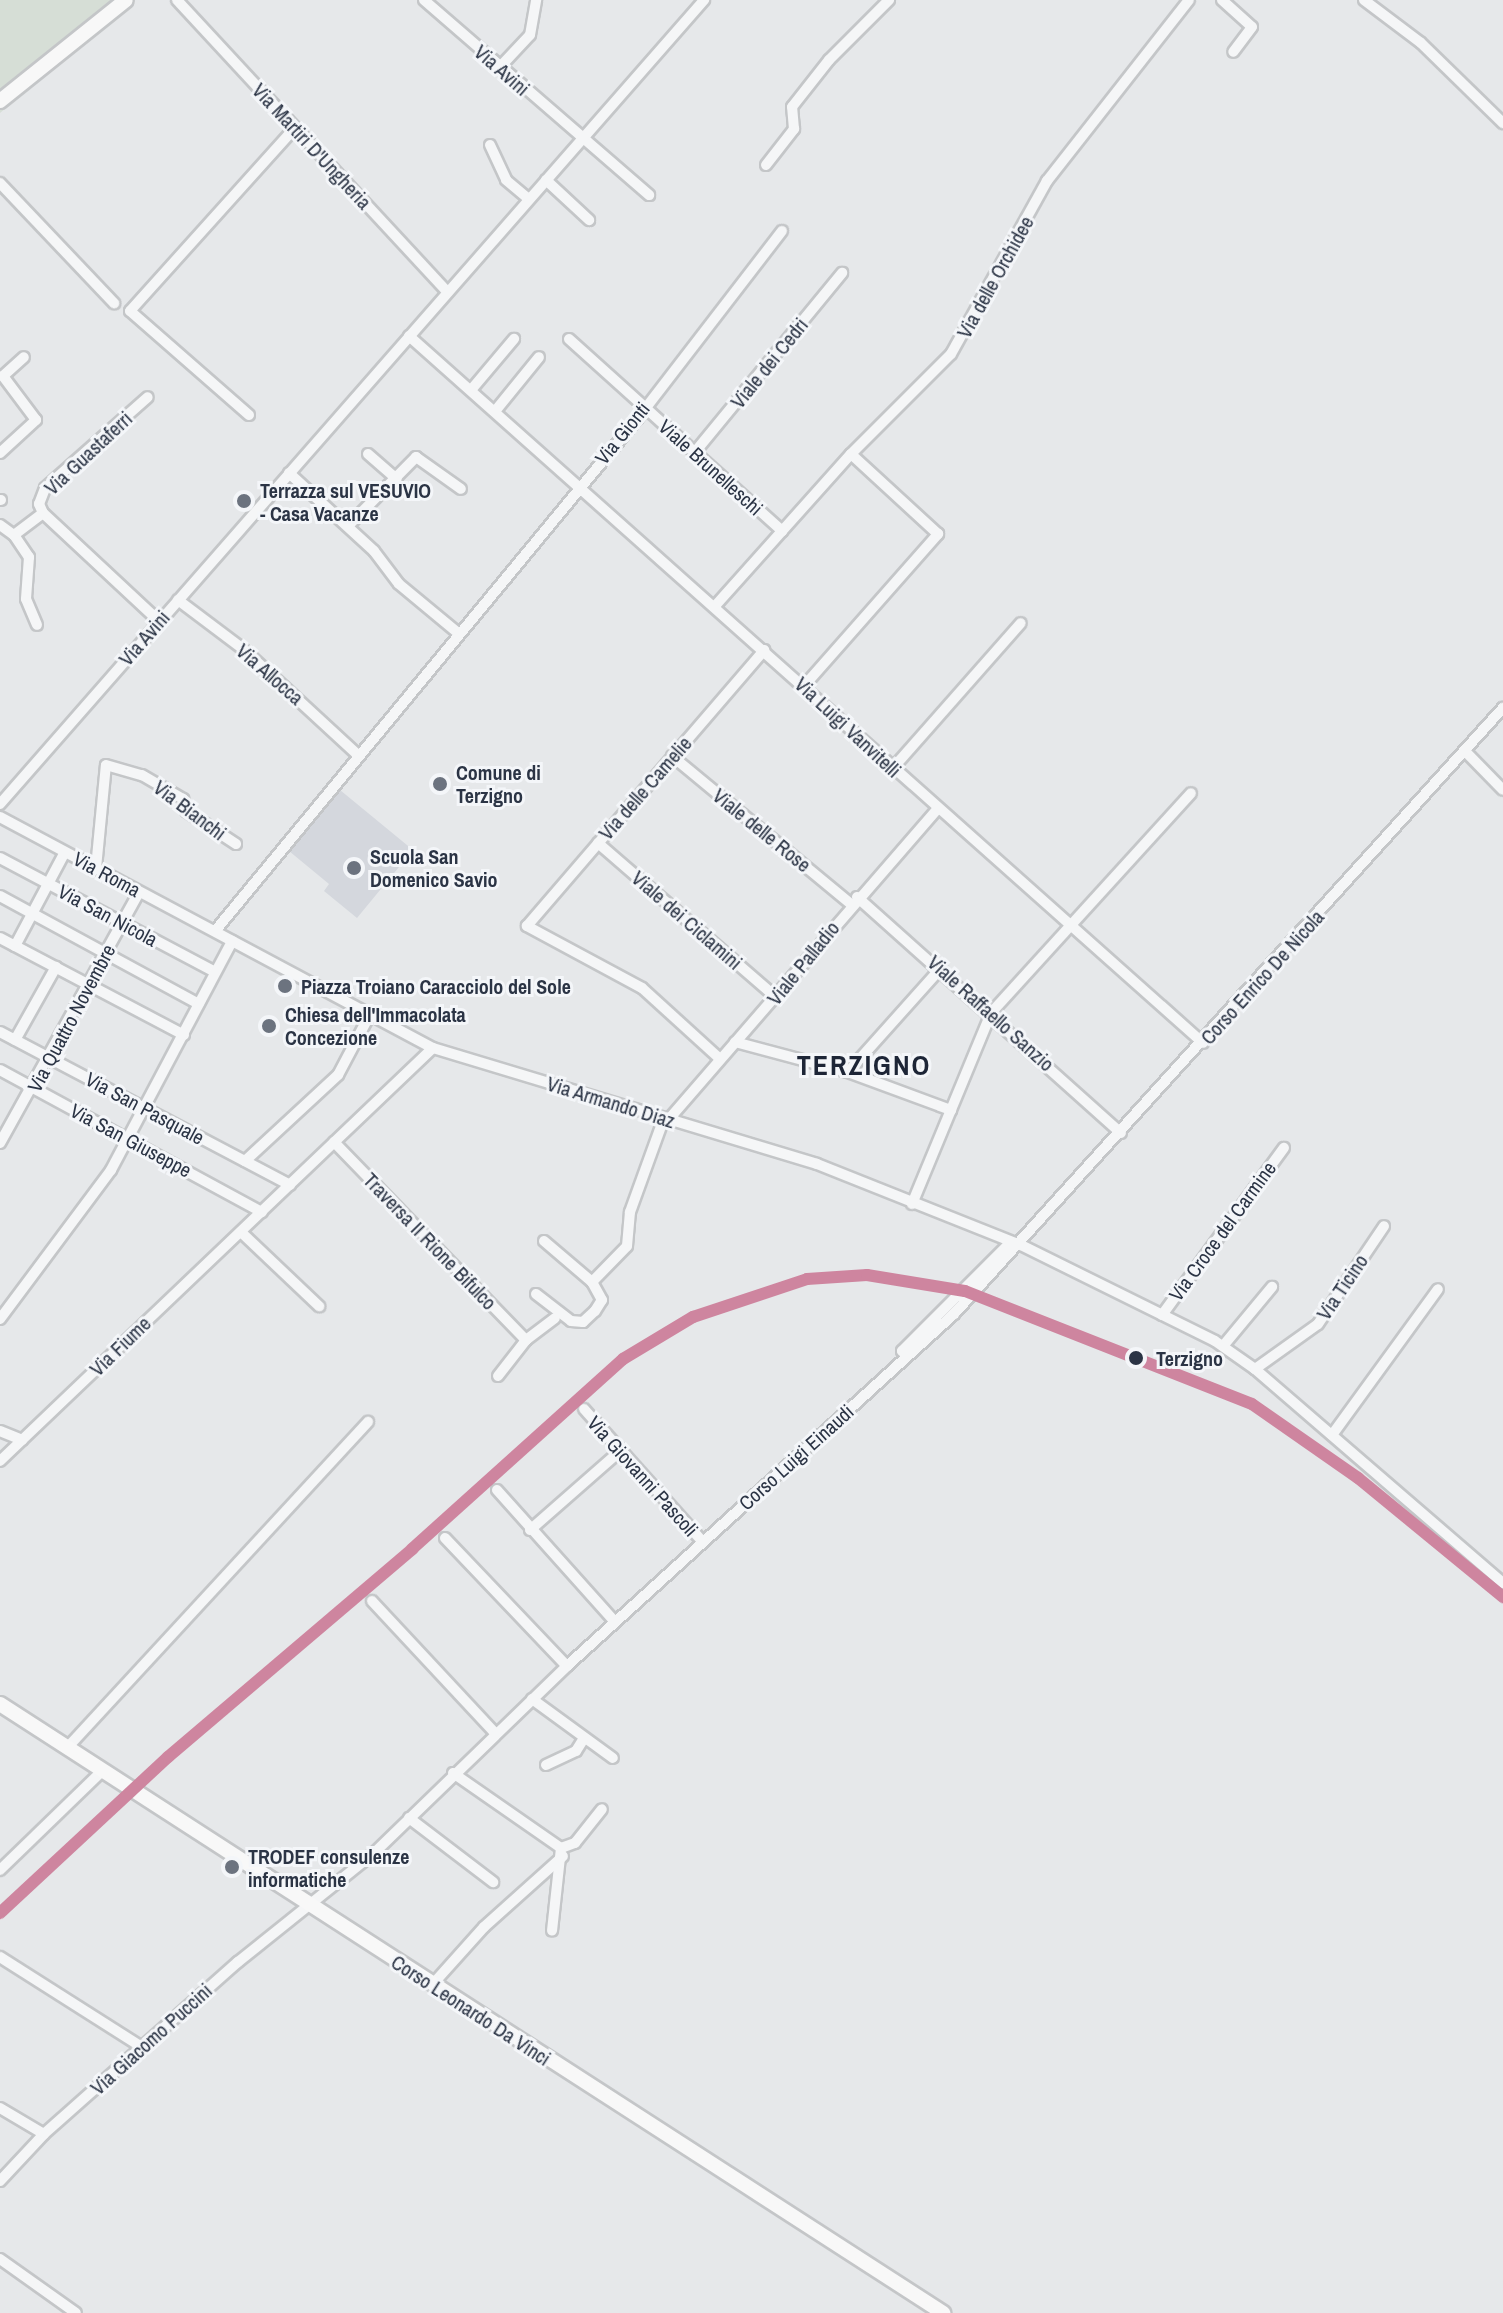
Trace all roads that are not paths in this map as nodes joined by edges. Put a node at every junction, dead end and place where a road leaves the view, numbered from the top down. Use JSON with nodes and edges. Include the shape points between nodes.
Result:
{"nodes":[{"id":1,"x":126,"y":0,"type":"edge"},
{"id":2,"x":177,"y":0,"type":"edge"},
{"id":3,"x":424,"y":0,"type":"edge"},
{"id":4,"x":443,"y":0,"type":"edge"},
{"id":5,"x":536,"y":0,"type":"edge"},
{"id":6,"x":704,"y":0,"type":"edge"},
{"id":7,"x":889,"y":0,"type":"edge"},
{"id":8,"x":1189,"y":0,"type":"edge"},
{"id":9,"x":1222,"y":0,"type":"edge"},
{"id":10,"x":1364,"y":0,"type":"edge"},
{"id":11,"x":434,"y":11,"type":"junction"},
{"id":12,"x":1233,"y":52,"type":"dead end"},
{"id":13,"x":499,"y":68,"type":"junction"},
{"id":14,"x":0,"y":101,"type":"edge"},
{"id":15,"x":1503,"y":123,"type":"edge"},
{"id":16,"x":295,"y":128,"type":"junction"},
{"id":17,"x":581,"y":139,"type":"junction"},
{"id":18,"x":490,"y":145,"type":"dead end"},
{"id":19,"x":766,"y":165,"type":"dead end"},
{"id":20,"x":546,"y":180,"type":"junction"},
{"id":21,"x":0,"y":183,"type":"edge"},
{"id":22,"x":649,"y":195,"type":"dead end"},
{"id":23,"x":529,"y":199,"type":"junction"},
{"id":24,"x":589,"y":220,"type":"dead end"},
{"id":25,"x":782,"y":231,"type":"dead end"},
{"id":26,"x":842,"y":273,"type":"dead end"},
{"id":27,"x":447,"y":292,"type":"junction"},
{"id":28,"x":114,"y":303,"type":"dead end"},
{"id":29,"x":409,"y":336,"type":"junction"},
{"id":30,"x":514,"y":339,"type":"dead end"},
{"id":31,"x":569,"y":339,"type":"dead end"},
{"id":32,"x":24,"y":357,"type":"dead end"},
{"id":33,"x":539,"y":357,"type":"dead end"},
{"id":34,"x":471,"y":390,"type":"junction"},
{"id":35,"x":148,"y":397,"type":"dead end"},
{"id":36,"x":645,"y":407,"type":"junction"},
{"id":37,"x":496,"y":410,"type":"junction"},
{"id":38,"x":249,"y":415,"type":"dead end"},
{"id":39,"x":2,"y":446,"type":"edge"},
{"id":40,"x":695,"y":452,"type":"junction"},
{"id":41,"x":368,"y":454,"type":"dead end"},
{"id":42,"x":851,"y":454,"type":"junction"},
{"id":43,"x":289,"y":473,"type":"junction"},
{"id":44,"x":397,"y":479,"type":"junction"},
{"id":45,"x":578,"y":485,"type":"junction"},
{"id":46,"x":461,"y":489,"type":"dead end"},
{"id":47,"x":43,"y":513,"type":"junction"},
{"id":48,"x":0,"y":525,"type":"edge"},
{"id":49,"x":348,"y":526,"type":"junction"},
{"id":50,"x":782,"y":531,"type":"junction"},
{"id":51,"x":14,"y":535,"type":"junction"},
{"id":52,"x":178,"y":600,"type":"junction"},
{"id":53,"x":715,"y":606,"type":"junction"},
{"id":54,"x":159,"y":621,"type":"junction"},
{"id":55,"x":1021,"y":623,"type":"dead end"},
{"id":56,"x":37,"y":625,"type":"dead end"},
{"id":57,"x":458,"y":633,"type":"junction"},
{"id":58,"x":764,"y":650,"type":"junction"},
{"id":59,"x":804,"y":686,"type":"junction"},
{"id":60,"x":1503,"y":708,"type":"edge"},
{"id":61,"x":1465,"y":751,"type":"junction"},
{"id":62,"x":358,"y":755,"type":"junction"},
{"id":63,"x":672,"y":756,"type":"junction"},
{"id":64,"x":893,"y":768,"type":"junction"},
{"id":65,"x":1503,"y":790,"type":"edge"},
{"id":66,"x":1191,"y":793,"type":"dead end"},
{"id":67,"x":0,"y":804,"type":"edge"},
{"id":68,"x":938,"y":808,"type":"junction"},
{"id":69,"x":0,"y":817,"type":"edge"},
{"id":70,"x":598,"y":843,"type":"junction"},
{"id":71,"x":236,"y":844,"type":"dead end"},
{"id":72,"x":65,"y":852,"type":"junction"},
{"id":73,"x":0,"y":858,"type":"edge"},
{"id":74,"x":96,"y":868,"type":"junction"},
{"id":75,"x":48,"y":884,"type":"junction"},
{"id":76,"x":139,"y":892,"type":"junction"},
{"id":77,"x":0,"y":896,"type":"edge"},
{"id":78,"x":854,"y":900,"type":"junction"},
{"id":79,"x":33,"y":913,"type":"junction"},
{"id":80,"x":123,"y":922,"type":"junction"},
{"id":81,"x":1070,"y":925,"type":"junction"},
{"id":82,"x":215,"y":931,"type":"junction"},
{"id":83,"x":0,"y":938,"type":"edge"},
{"id":84,"x":232,"y":941,"type":"junction"},
{"id":85,"x":15,"y":946,"type":"junction"},
{"id":86,"x":107,"y":953,"type":"junction"},
{"id":87,"x":56,"y":967,"type":"junction"},
{"id":88,"x":941,"y":968,"type":"junction"},
{"id":89,"x":215,"y":972,"type":"junction"},
{"id":90,"x":88,"y":986,"type":"junction"},
{"id":91,"x":776,"y":997,"type":"junction"},
{"id":92,"x":199,"y":1004,"type":"junction"},
{"id":93,"x":991,"y":1013,"type":"junction"},
{"id":94,"x":368,"y":1018,"type":"junction"},
{"id":95,"x":0,"y":1032,"type":"edge"},
{"id":96,"x":184,"y":1035,"type":"junction"},
{"id":97,"x":15,"y":1040,"type":"junction"},
{"id":98,"x":735,"y":1042,"type":"junction"},
{"id":99,"x":1203,"y":1043,"type":"junction"},
{"id":100,"x":433,"y":1048,"type":"junction"},
{"id":101,"x":719,"y":1058,"type":"junction"},
{"id":102,"x":50,"y":1059,"type":"junction"},
{"id":103,"x":0,"y":1070,"type":"edge"},
{"id":104,"x":848,"y":1072,"type":"junction"},
{"id":105,"x":34,"y":1089,"type":"junction"},
{"id":106,"x":145,"y":1107,"type":"junction"},
{"id":107,"x":951,"y":1110,"type":"junction"},
{"id":108,"x":666,"y":1118,"type":"junction"},
{"id":109,"x":1121,"y":1133,"type":"junction"},
{"id":110,"x":129,"y":1139,"type":"junction"},
{"id":111,"x":334,"y":1142,"type":"junction"},
{"id":112,"x":0,"y":1143,"type":"edge"},
{"id":113,"x":1284,"y":1148,"type":"dead end"},
{"id":114,"x":245,"y":1161,"type":"junction"},
{"id":115,"x":290,"y":1185,"type":"junction"},
{"id":116,"x":912,"y":1204,"type":"junction"},
{"id":117,"x":262,"y":1212,"type":"junction"},
{"id":118,"x":1384,"y":1226,"type":"dead end"},
{"id":119,"x":241,"y":1232,"type":"junction"},
{"id":120,"x":544,"y":1241,"type":"dead end"},
{"id":121,"x":1016,"y":1243,"type":"junction"},
{"id":122,"x":592,"y":1282,"type":"junction"},
{"id":123,"x":1272,"y":1287,"type":"dead end"},
{"id":124,"x":1438,"y":1289,"type":"dead end"},
{"id":125,"x":536,"y":1294,"type":"dead end"},
{"id":126,"x":319,"y":1306,"type":"dead end"},
{"id":127,"x":1162,"y":1315,"type":"junction"},
{"id":128,"x":555,"y":1318,"type":"dead end"},
{"id":129,"x":0,"y":1319,"type":"edge"},
{"id":130,"x":526,"y":1340,"type":"junction"},
{"id":131,"x":1223,"y":1346,"type":"junction"},
{"id":132,"x":1255,"y":1369,"type":"junction"},
{"id":133,"x":498,"y":1376,"type":"dead end"},
{"id":134,"x":584,"y":1409,"type":"dead end"},
{"id":135,"x":368,"y":1422,"type":"dead end"},
{"id":136,"x":0,"y":1431,"type":"edge"},
{"id":137,"x":1332,"y":1435,"type":"junction"},
{"id":138,"x":22,"y":1440,"type":"junction"},
{"id":139,"x":621,"y":1450,"type":"junction"},
{"id":140,"x":0,"y":1461,"type":"edge"},
{"id":141,"x":497,"y":1490,"type":"dead end"},
{"id":142,"x":530,"y":1530,"type":"junction"},
{"id":143,"x":445,"y":1538,"type":"dead end"},
{"id":144,"x":703,"y":1542,"type":"junction"},
{"id":145,"x":1503,"y":1583,"type":"edge"},
{"id":146,"x":372,"y":1601,"type":"dead end"},
{"id":147,"x":615,"y":1622,"type":"junction"},
{"id":148,"x":567,"y":1666,"type":"junction"},
{"id":149,"x":532,"y":1699,"type":"junction"},
{"id":150,"x":0,"y":1704,"type":"edge"},
{"id":151,"x":495,"y":1733,"type":"junction"},
{"id":152,"x":583,"y":1740,"type":"junction"},
{"id":153,"x":67,"y":1748,"type":"junction"},
{"id":154,"x":613,"y":1758,"type":"dead end"},
{"id":155,"x":546,"y":1765,"type":"dead end"},
{"id":156,"x":102,"y":1771,"type":"junction"},
{"id":157,"x":453,"y":1773,"type":"junction"},
{"id":158,"x":602,"y":1809,"type":"dead end"},
{"id":159,"x":409,"y":1818,"type":"junction"},
{"id":160,"x":562,"y":1852,"type":"junction"},
{"id":161,"x":3,"y":1863,"type":"edge"},
{"id":162,"x":493,"y":1882,"type":"dead end"},
{"id":163,"x":311,"y":1907,"type":"junction"},
{"id":164,"x":552,"y":1931,"type":"dead end"},
{"id":165,"x":0,"y":1957,"type":"edge"},
{"id":166,"x":432,"y":1985,"type":"junction"},
{"id":167,"x":142,"y":2047,"type":"junction"},
{"id":168,"x":0,"y":2108,"type":"edge"},
{"id":169,"x":44,"y":2134,"type":"junction"},
{"id":170,"x":0,"y":2181,"type":"edge"},
{"id":171,"x":0,"y":2259,"type":"edge"},
{"id":172,"x":76,"y":2313,"type":"edge"},
{"id":173,"x":943,"y":2313,"type":"edge"}],
"edges":[{"from":1,"to":14,"type":"main road"},
{"from":2,"to":16,"type":"street","name":"Via Martiri D'Ungheria"},
{"from":3,"to":11,"type":"street","name":"Via Avini"},
{"from":4,"to":11,"type":"street"},
{"from":5,"to":13,"type":"street","via":[[530,35]]},
{"from":6,"to":17,"type":"street","name":"Via Avini"},
{"from":7,"to":19,"type":"street","via":[[829,60],[792,107],[794,129]]},
{"from":8,"to":42,"type":"street","name":"Via delle Orchidee","via":[[1047,181],[960,342]]},
{"from":9,"to":12,"type":"street","via":[[1252,27]]},
{"from":10,"to":15,"type":"street","via":[[1421,43]]},
{"from":11,"to":13,"type":"street","name":"Via Avini"},
{"from":13,"to":17,"type":"street","name":"Via Avini"},
{"from":16,"to":27,"type":"street","name":"Via Martiri D'Ungheria"},
{"from":16,"to":38,"type":"street","via":[[130,311]]},
{"from":17,"to":20,"type":"street","name":"Via Avini"},
{"from":17,"to":22,"type":"street"},
{"from":18,"to":23,"type":"street","via":[[506,180]]},
{"from":20,"to":23,"type":"street","name":"Via Avini"},
{"from":20,"to":24,"type":"street"},
{"from":21,"to":28,"type":"street"},
{"from":23,"to":27,"type":"street","name":"Via Avini"},
{"from":25,"to":36,"type":"street","name":"Via Gionti"},
{"from":26,"to":40,"type":"street","name":"Viale dei Cedri"},
{"from":27,"to":29,"type":"street","name":"Via Avini"},
{"from":29,"to":34,"type":"street","name":"Via Luigi Vanvitelli"},
{"from":29,"to":43,"type":"street","name":"Via Avini"},
{"from":30,"to":34,"type":"street"},
{"from":31,"to":36,"type":"street","name":"Viale Brunelleschi"},
{"from":32,"to":39,"type":"street","via":[[3,376],[36,420]]},
{"from":33,"to":37,"type":"street"},
{"from":34,"to":37,"type":"street","name":"Via Luigi Vanvitelli"},
{"from":35,"to":47,"type":"street","name":"Via Guastaferri","via":[[45,488],[39,504]]},
{"from":36,"to":40,"type":"street","name":"Viale Brunelleschi"},
{"from":36,"to":45,"type":"street","name":"Via Gionti"},
{"from":37,"to":45,"type":"street","name":"Via Luigi Vanvitelli"},
{"from":40,"to":50,"type":"street","name":"Viale Brunelleschi"},
{"from":41,"to":44,"type":"street"},
{"from":42,"to":50,"type":"street","name":"Via delle Orchidee"},
{"from":42,"to":59,"type":"street","via":[[938,534]]},
{"from":43,"to":49,"type":"street"},
{"from":43,"to":52,"type":"street","name":"Via Avini"},
{"from":44,"to":46,"type":"street","via":[[416,457]]},
{"from":44,"to":49,"type":"street"},
{"from":45,"to":53,"type":"street","name":"Via Luigi Vanvitelli"},
{"from":45,"to":57,"type":"street","name":"Via Gionti"},
{"from":47,"to":51,"type":"street","name":"Via Guastaferri"},
{"from":47,"to":54,"type":"street","name":"Via Guastaferri"},
{"from":48,"to":51,"type":"street"},
{"from":49,"to":57,"type":"street","via":[[399,584]]},
{"from":50,"to":53,"type":"street","name":"Via delle Orchidee"},
{"from":51,"to":56,"type":"street","via":[[29,557],[26,599]]},
{"from":52,"to":54,"type":"street","name":"Via Avini"},
{"from":52,"to":62,"type":"street","name":"Via Allocca","via":[[243,649]]},
{"from":53,"to":58,"type":"street","name":"Via Luigi Vanvitelli"},
{"from":54,"to":67,"type":"street","name":"Via Avini"},
{"from":55,"to":64,"type":"street"},
{"from":57,"to":62,"type":"street","name":"Via Gionti"},
{"from":58,"to":59,"type":"street","name":"Via Luigi Vanvitelli"},
{"from":58,"to":63,"type":"street","name":"Via delle Camelie"},
{"from":59,"to":64,"type":"street","name":"Via Luigi Vanvitelli"},
{"from":60,"to":61,"type":"street","name":"Corso Enrico De Nicola"},
{"from":61,"to":65,"type":"street"},
{"from":61,"to":99,"type":"street","name":"Corso Enrico De Nicola"},
{"from":62,"to":82,"type":"street","name":"Via Gionti"},
{"from":63,"to":70,"type":"street","name":"Via delle Camelie"},
{"from":63,"to":78,"type":"street","name":"Viale delle Rose"},
{"from":64,"to":68,"type":"street","name":"Via Luigi Vanvitelli"},
{"from":66,"to":81,"type":"street"},
{"from":68,"to":78,"type":"street","name":"Viale Palladio"},
{"from":68,"to":81,"type":"street","name":"Via Luigi Vanvitelli"},
{"from":69,"to":72,"type":"street","name":"Via Roma"},
{"from":70,"to":91,"type":"street","name":"Viale dei Ciclamini"},
{"from":70,"to":101,"type":"street","name":"Via delle Camelie","via":[[527,926],[642,988]]},
{"from":71,"to":74,"type":"street","name":"Via Bianchi","via":[[186,811],[183,799],[142,775],[106,765]]},
{"from":72,"to":74,"type":"street","name":"Via Roma"},
{"from":72,"to":75,"type":"street"},
{"from":73,"to":75,"type":"street","name":"Via San Nicola"},
{"from":74,"to":76,"type":"street","name":"Via Roma"},
{"from":75,"to":79,"type":"street"},
{"from":75,"to":80,"type":"street","name":"Via San Nicola"},
{"from":76,"to":80,"type":"street","name":"Via Quattro Novembre"},
{"from":76,"to":82,"type":"street","name":"Via Roma"},
{"from":77,"to":79,"type":"street"},
{"from":78,"to":88,"type":"street","name":"Viale Raffaello Sanzio"},
{"from":78,"to":91,"type":"street","name":"Viale Palladio"},
{"from":79,"to":85,"type":"street"},
{"from":79,"to":86,"type":"street"},
{"from":80,"to":86,"type":"street","name":"Via Quattro Novembre"},
{"from":80,"to":89,"type":"street","name":"Via San Nicola"},
{"from":81,"to":93,"type":"street"},
{"from":81,"to":99,"type":"street","name":"Via Luigi Vanvitelli"},
{"from":82,"to":84,"type":"street","name":"Via Armando Diaz"},
{"from":83,"to":85,"type":"street"},
{"from":84,"to":89,"type":"street"},
{"from":84,"to":94,"type":"street","name":"Via Armando Diaz"},
{"from":85,"to":87,"type":"street"},
{"from":86,"to":90,"type":"street","name":"Via Quattro Novembre"},
{"from":86,"to":92,"type":"street"},
{"from":87,"to":90,"type":"street"},
{"from":87,"to":97,"type":"street"},
{"from":88,"to":93,"type":"street","name":"Viale Raffaello Sanzio"},
{"from":88,"to":104,"type":"street"},
{"from":89,"to":92,"type":"street"},
{"from":90,"to":96,"type":"street"},
{"from":90,"to":102,"type":"street","name":"Via Quattro Novembre"},
{"from":91,"to":98,"type":"street","name":"Viale Palladio"},
{"from":92,"to":96,"type":"street"},
{"from":93,"to":107,"type":"street"},
{"from":93,"to":109,"type":"street","name":"Viale Raffaello Sanzio"},
{"from":94,"to":100,"type":"street","name":"Via Armando Diaz"},
{"from":94,"to":114,"type":"street","via":[[338,1075]]},
{"from":95,"to":97,"type":"street","name":"Via San Pasquale"},
{"from":96,"to":106,"type":"street"},
{"from":97,"to":102,"type":"street","name":"Via San Pasquale"},
{"from":98,"to":101,"type":"street","name":"Viale Palladio"},
{"from":98,"to":104,"type":"street"},
{"from":99,"to":109,"type":"street","name":"Corso Enrico De Nicola"},
{"from":100,"to":108,"type":"street","name":"Via Armando Diaz"},
{"from":100,"to":111,"type":"street","name":"Via Fiume"},
{"from":101,"to":108,"type":"street","name":"Viale Palladio"},
{"from":102,"to":105,"type":"street","name":"Via Quattro Novembre"},
{"from":102,"to":106,"type":"street","name":"Via San Pasquale"},
{"from":103,"to":105,"type":"street","name":"Via San Giuseppe"},
{"from":104,"to":107,"type":"street"},
{"from":105,"to":110,"type":"street","name":"Via San Giuseppe"},
{"from":105,"to":112,"type":"street","name":"Via Quattro Novembre"},
{"from":106,"to":110,"type":"street"},
{"from":106,"to":114,"type":"street","name":"Via San Pasquale"},
{"from":107,"to":116,"type":"street"},
{"from":108,"to":116,"type":"street","name":"Via Armando Diaz","via":[[817,1164]]},
{"from":108,"to":122,"type":"street","name":"Viale Palladio","via":[[630,1212],[627,1246]]},
{"from":109,"to":121,"type":"street","name":"Corso Enrico De Nicola"},
{"from":110,"to":117,"type":"street","name":"Via San Giuseppe"},
{"from":110,"to":129,"type":"street"},
{"from":111,"to":115,"type":"street","name":"Via Fiume"},
{"from":111,"to":130,"type":"street","name":"Traversa II Rione Bifulco"},
{"from":113,"to":127,"type":"street","name":"Via Croce del Carmine"},
{"from":114,"to":115,"type":"street","name":"Via San Pasquale"},
{"from":115,"to":117,"type":"street","name":"Via Fiume"},
{"from":116,"to":121,"type":"street","name":"Via Armando Diaz"},
{"from":117,"to":119,"type":"street","name":"Via Fiume"},
{"from":118,"to":132,"type":"street","name":"Via Ticino","via":[[1318,1324]]},
{"from":119,"to":126,"type":"street"},
{"from":119,"to":138,"type":"street","name":"Via Fiume"},
{"from":120,"to":122,"type":"street"},
{"from":121,"to":127,"type":"street","name":"Via Croce del Carmine"},
{"from":121,"to":144,"type":"street","name":"Corso Luigi Einaudi","via":[[907,1356]]},
{"from":122,"to":125,"type":"street","via":[[602,1300],[583,1322],[559,1316]]},
{"from":123,"to":131,"type":"street"},
{"from":124,"to":137,"type":"street"},
{"from":127,"to":131,"type":"street","name":"Via Croce del Carmine"},
{"from":128,"to":130,"type":"street"},
{"from":130,"to":133,"type":"street"},
{"from":131,"to":132,"type":"street","name":"Via Croce del Carmine"},
{"from":132,"to":137,"type":"street","name":"Via Croce del Carmine"},
{"from":134,"to":139,"type":"street","name":"Via Giovanni Pascoli"},
{"from":135,"to":153,"type":"street"},
{"from":136,"to":138,"type":"street"},
{"from":137,"to":145,"type":"street","name":"Via Croce del Carmine"},
{"from":138,"to":140,"type":"street","name":"Via Fiume"},
{"from":139,"to":142,"type":"street"},
{"from":139,"to":144,"type":"street","name":"Via Giovanni Pascoli"},
{"from":141,"to":142,"type":"street"},
{"from":142,"to":147,"type":"street"},
{"from":143,"to":148,"type":"street"},
{"from":144,"to":147,"type":"street","name":"Corso Luigi Einaudi"},
{"from":146,"to":151,"type":"street"},
{"from":147,"to":148,"type":"street","name":"Corso Luigi Einaudi"},
{"from":148,"to":149,"type":"street","name":"Corso Luigi Einaudi"},
{"from":149,"to":151,"type":"street","name":"Corso Luigi Einaudi"},
{"from":149,"to":152,"type":"street"},
{"from":150,"to":153,"type":"main road","name":"Corso Leonardo Da Vinci"},
{"from":151,"to":157,"type":"street","name":"Corso Luigi Einaudi"},
{"from":152,"to":154,"type":"street"},
{"from":152,"to":155,"type":"street","via":[[576,1751]]},
{"from":153,"to":156,"type":"main road","name":"Corso Leonardo Da Vinci"},
{"from":156,"to":161,"type":"street"},
{"from":156,"to":163,"type":"main road","name":"Corso Leonardo Da Vinci"},
{"from":157,"to":159,"type":"street","name":"Corso Luigi Einaudi"},
{"from":157,"to":160,"type":"street"},
{"from":158,"to":160,"type":"street"},
{"from":159,"to":162,"type":"street"},
{"from":159,"to":163,"type":"street","name":"Corso Luigi Einaudi"},
{"from":160,"to":164,"type":"street"},
{"from":160,"to":166,"type":"street"},
{"from":163,"to":166,"type":"main road","name":"Corso Leonardo Da Vinci"},
{"from":163,"to":167,"type":"street","name":"Via Giacomo Puccini","via":[[238,1962]]},
{"from":165,"to":167,"type":"street"},
{"from":166,"to":173,"type":"main road","name":"Corso Leonardo Da Vinci"},
{"from":167,"to":169,"type":"street","name":"Via Giacomo Puccini"},
{"from":168,"to":169,"type":"street"},
{"from":169,"to":170,"type":"street","name":"Via Giacomo Puccini"},
{"from":171,"to":172,"type":"street"}]}
